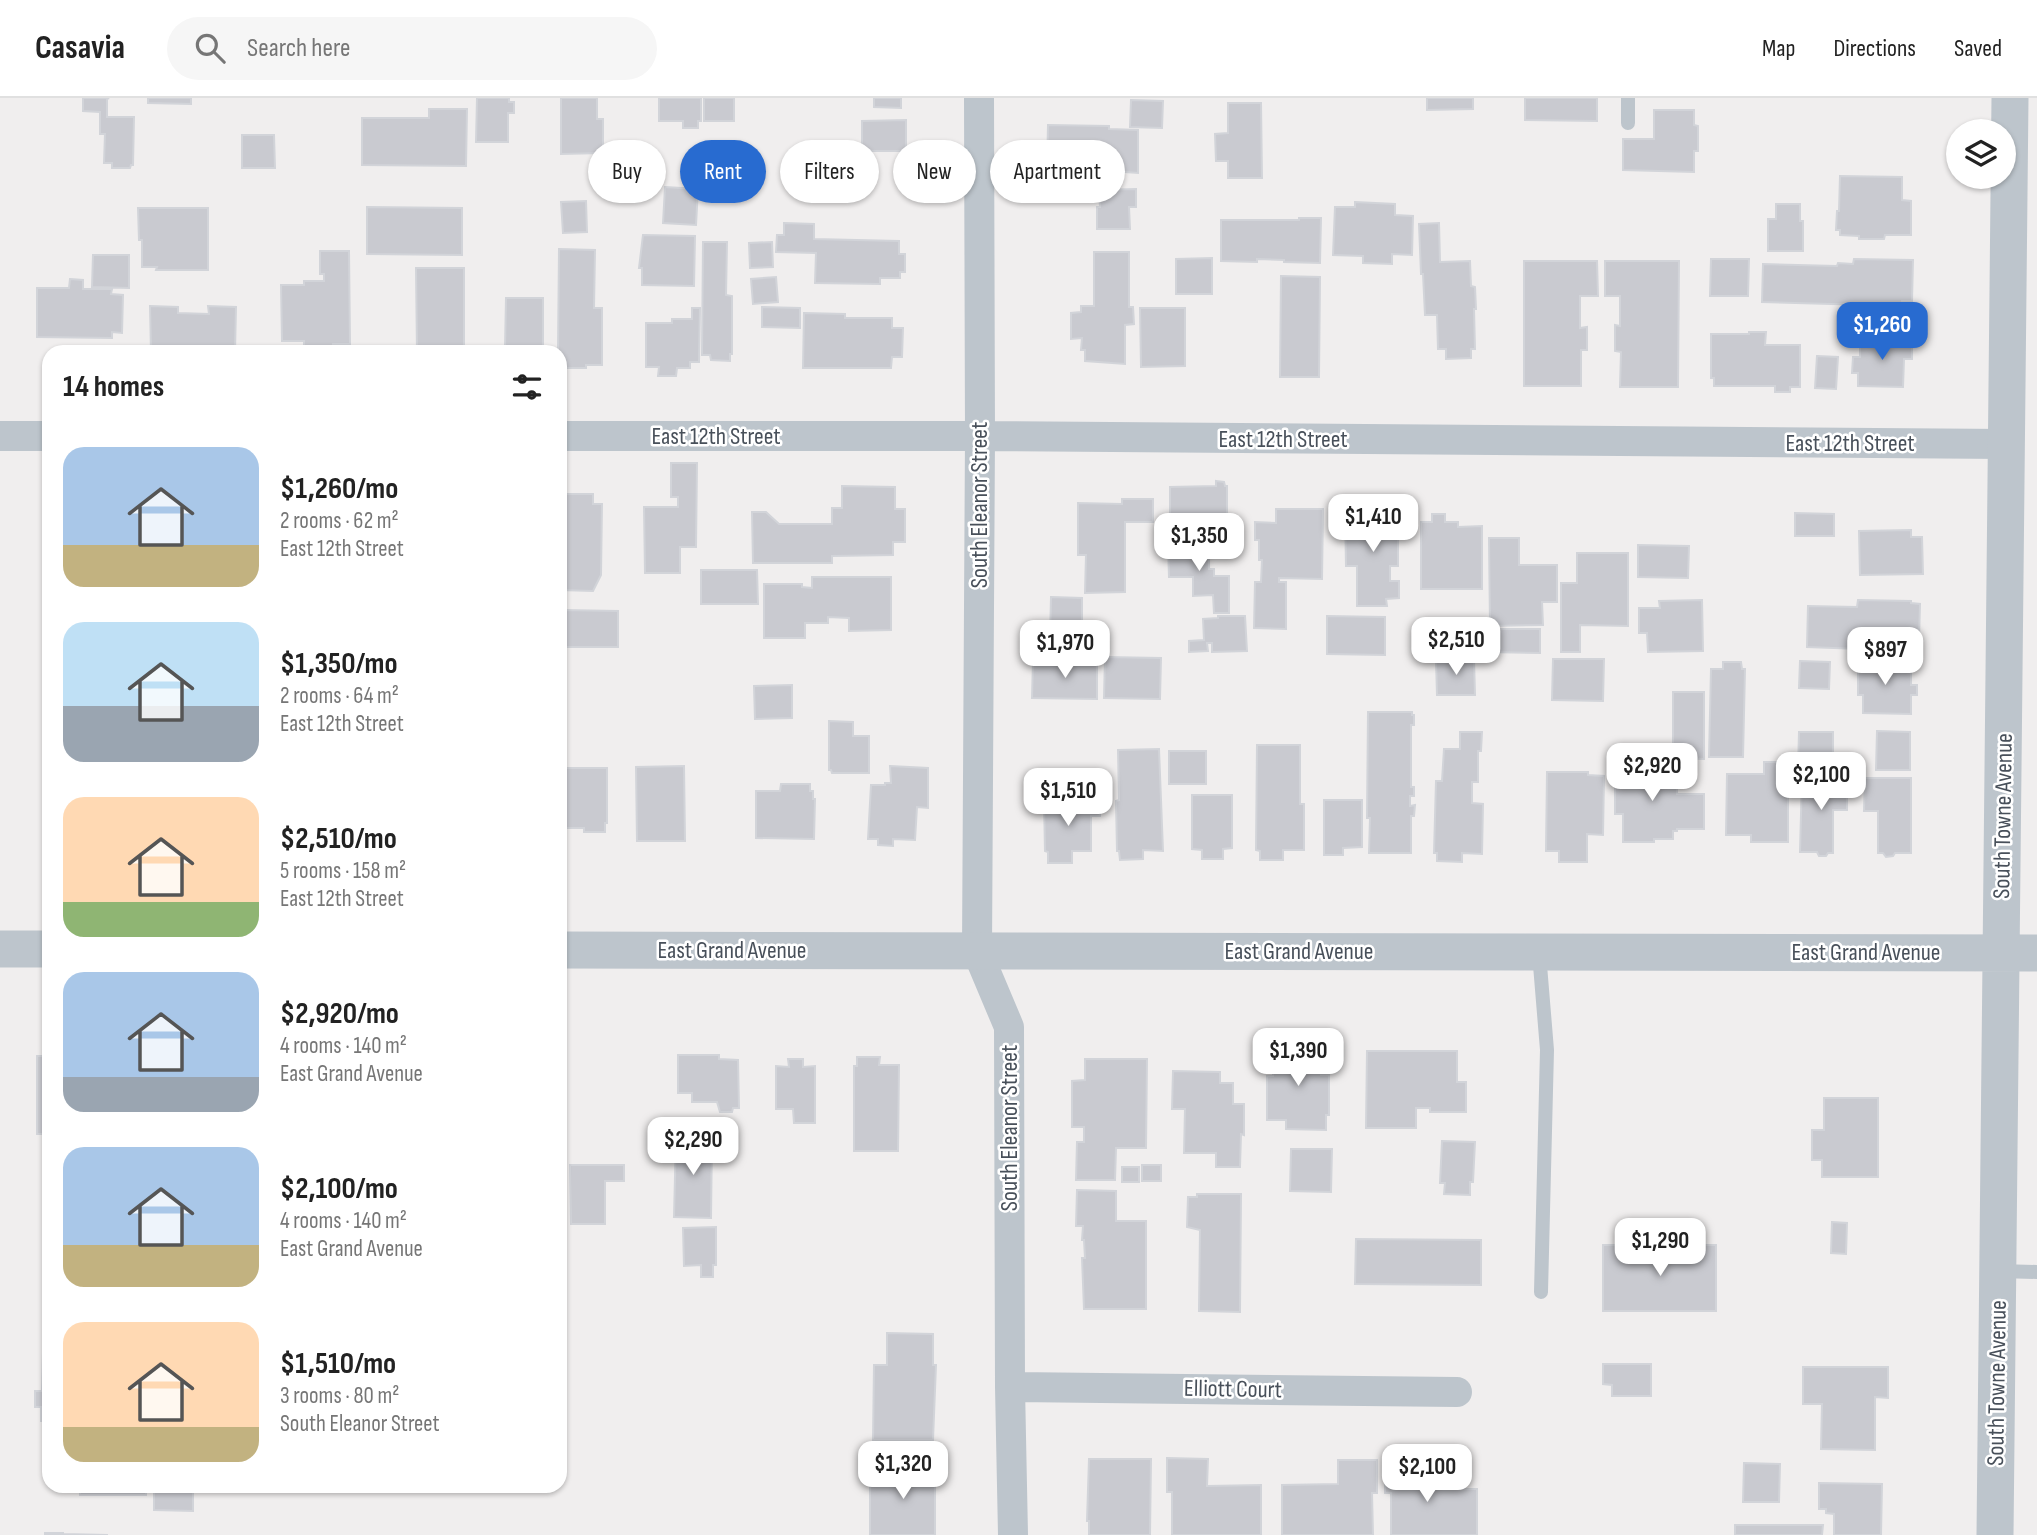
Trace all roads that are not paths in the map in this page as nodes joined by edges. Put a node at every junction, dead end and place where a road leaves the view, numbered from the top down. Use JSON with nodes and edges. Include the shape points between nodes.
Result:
{"nodes":[{"id":1,"x":979,"y":98,"type":"edge"},
{"id":2,"x":1628,"y":98,"type":"edge"},
{"id":3,"x":2010,"y":98,"type":"edge"},
{"id":4,"x":1628,"y":122,"type":"dead end"},
{"id":5,"x":0,"y":436,"type":"edge"},
{"id":6,"x":42,"y":436,"type":"edge"},
{"id":7,"x":567,"y":436,"type":"edge"},
{"id":8,"x":980,"y":436,"type":"junction"},
{"id":9,"x":2006,"y":444,"type":"junction"},
{"id":10,"x":0,"y":949,"type":"edge"},
{"id":11,"x":42,"y":949,"type":"edge"},
{"id":12,"x":567,"y":950,"type":"edge"},
{"id":13,"x":977,"y":951,"type":"junction"},
{"id":14,"x":1539,"y":952,"type":"junction"},
{"id":15,"x":2019,"y":953,"type":"edge"},
{"id":16,"x":1998,"y":1271,"type":"junction"},
{"id":17,"x":2037,"y":1272,"type":"edge"},
{"id":18,"x":1541,"y":1292,"type":"dead end"},
{"id":19,"x":1010,"y":1387,"type":"junction"},
{"id":20,"x":1457,"y":1392,"type":"dead end"},
{"id":21,"x":1013,"y":1535,"type":"edge"},
{"id":22,"x":1995,"y":1535,"type":"edge"}],
"edges":[{"from":1,"to":8,"type":"street","name":"South Eleanor Street"},
{"from":2,"to":4,"type":"lane"},
{"from":3,"to":9,"type":"street","name":"South Towne Avenue"},
{"from":5,"to":6,"type":"street"},
{"from":7,"to":8,"type":"street","name":"East 12th Street"},
{"from":8,"to":9,"type":"street","name":"East 12th Street"},
{"from":8,"to":13,"type":"street","name":"South Eleanor Street"},
{"from":9,"to":15,"type":"street","name":"South Towne Avenue"},
{"from":10,"to":11,"type":"street"},
{"from":12,"to":13,"type":"street","name":"East Grand Avenue"},
{"from":13,"to":14,"type":"street","name":"East Grand Avenue"},
{"from":13,"to":19,"type":"street","name":"South Eleanor Street","via":[[1009,1027]]},
{"from":14,"to":15,"type":"street","name":"East Grand Avenue"},
{"from":14,"to":18,"type":"lane","via":[[1547,1050]]},
{"from":15,"to":16,"type":"street","name":"South Towne Avenue"},
{"from":16,"to":17,"type":"lane"},
{"from":16,"to":22,"type":"street","name":"South Towne Avenue"},
{"from":19,"to":20,"type":"street","name":"Elliott Court"},
{"from":19,"to":21,"type":"street","name":"South Eleanor Street"}]}
